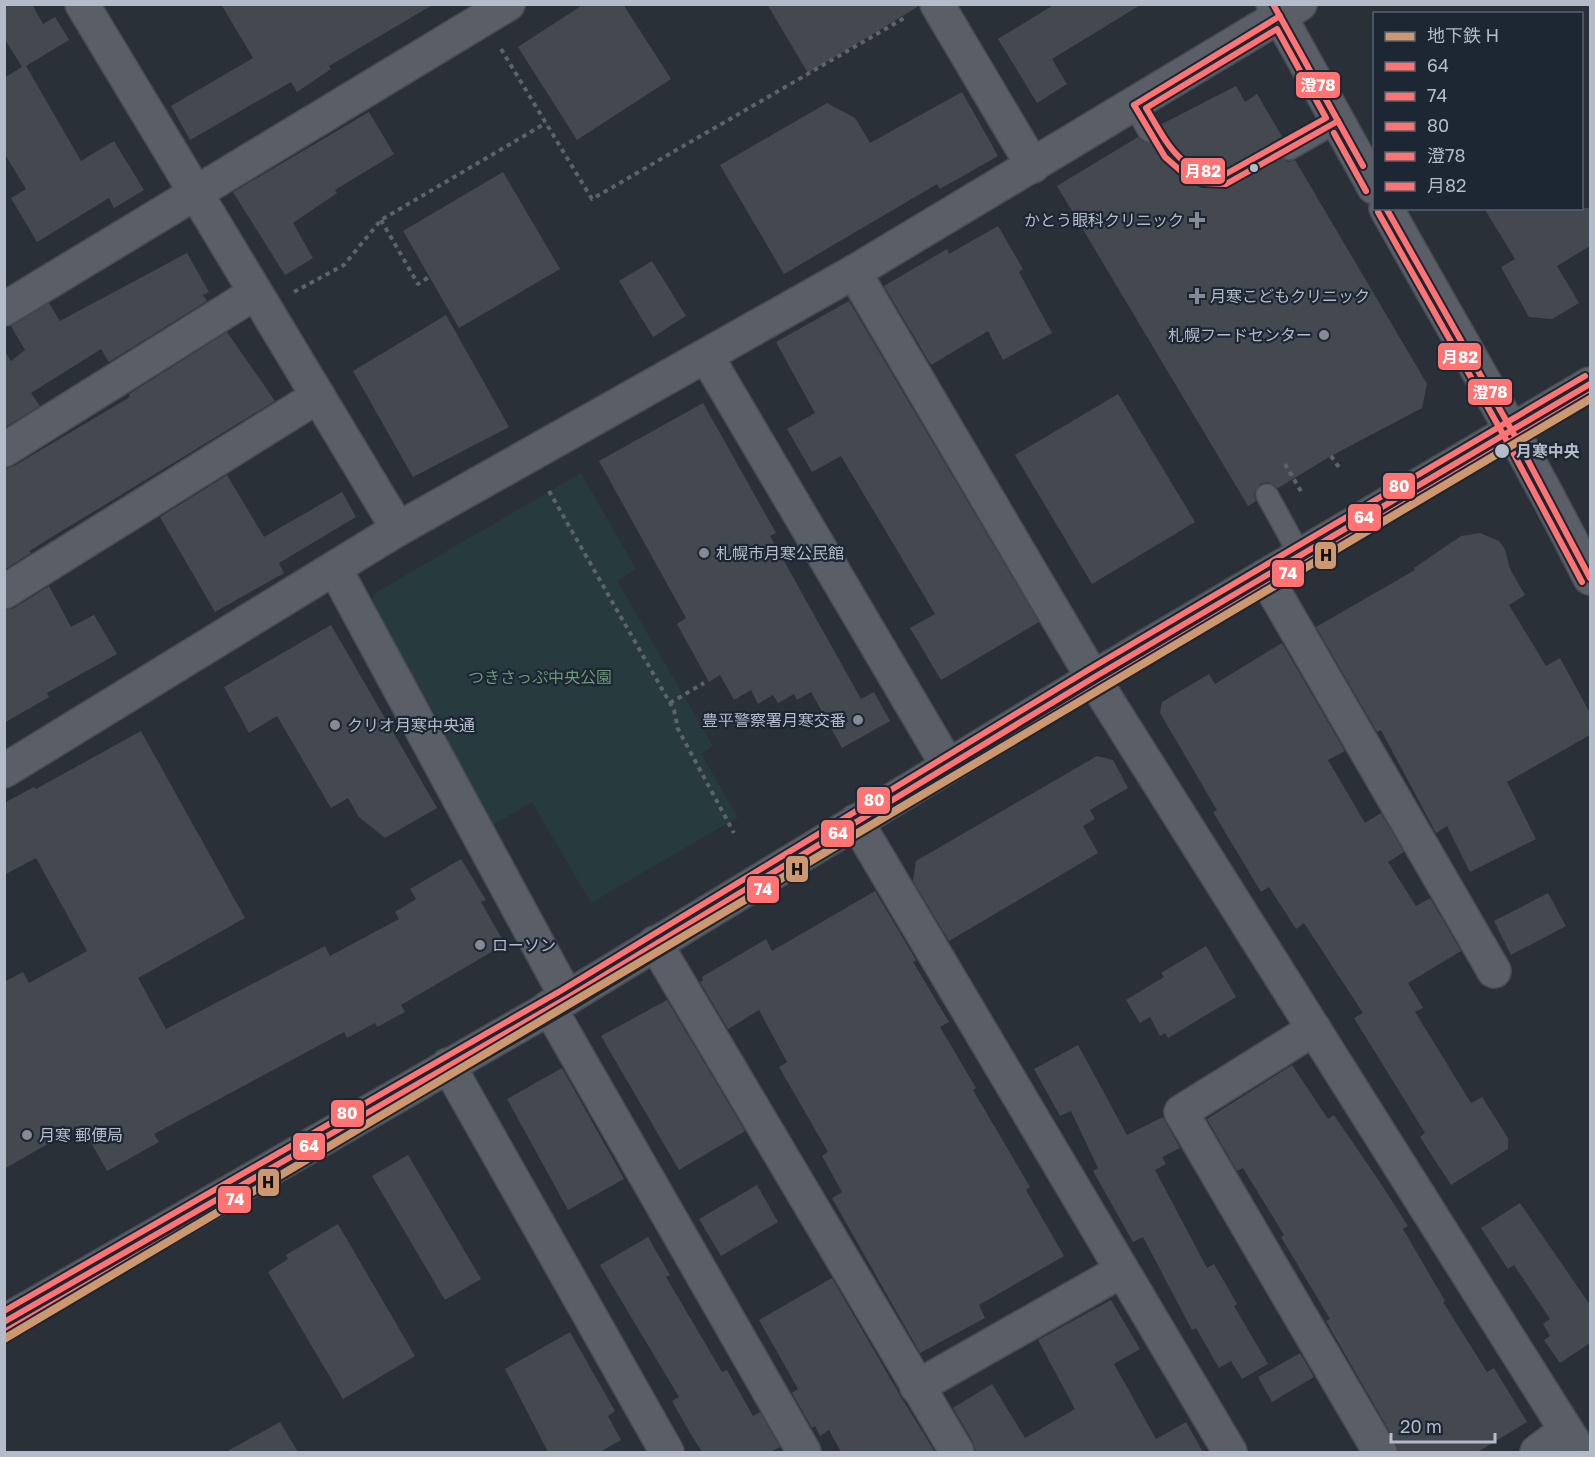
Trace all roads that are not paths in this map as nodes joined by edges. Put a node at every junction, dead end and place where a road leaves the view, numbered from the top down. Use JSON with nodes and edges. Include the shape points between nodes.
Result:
{"nodes":[{"id":1,"x":508,"y":4,"type":"edge"},
{"id":2,"x":84,"y":5,"type":"edge"},
{"id":3,"x":1285,"y":8,"type":"edge"},
{"id":4,"x":923,"y":10,"type":"edge"},
{"id":5,"x":1338,"y":121,"type":"junction"},
{"id":6,"x":1289,"y":149,"type":"dead end"},
{"id":7,"x":1033,"y":166,"type":"junction"},
{"id":8,"x":1373,"y":185,"type":"edge"},
{"id":9,"x":195,"y":194,"type":"junction"},
{"id":10,"x":1387,"y":210,"type":"edge"},
{"id":11,"x":854,"y":272,"type":"junction"},
{"id":12,"x":270,"y":295,"type":"junction"},
{"id":13,"x":4,"y":309,"type":"edge"},
{"id":14,"x":707,"y":357,"type":"junction"},
{"id":15,"x":1590,"y":384,"type":"edge"},
{"id":16,"x":318,"y":396,"type":"junction"},
{"id":17,"x":1513,"y":429,"type":"junction"},
{"id":18,"x":4,"y":450,"type":"edge"},
{"id":19,"x":1267,"y":495,"type":"dead end"},
{"id":20,"x":398,"y":529,"type":"junction"},
{"id":21,"x":1300,"y":555,"type":"junction"},
{"id":22,"x":335,"y":568,"type":"junction"},
{"id":23,"x":1265,"y":576,"type":"junction"},
{"id":24,"x":1590,"y":578,"type":"edge"},
{"id":25,"x":4,"y":592,"type":"edge"},
{"id":26,"x":1094,"y":678,"type":"junction"},
{"id":27,"x":948,"y":766,"type":"junction"},
{"id":28,"x":4,"y":771,"type":"edge"},
{"id":29,"x":856,"y":821,"type":"junction"},
{"id":30,"x":655,"y":943,"type":"junction"},
{"id":31,"x":1494,"y":971,"type":"dead end"},
{"id":32,"x":558,"y":1002,"type":"junction"},
{"id":33,"x":1314,"y":1029,"type":"junction"},
{"id":34,"x":448,"y":1065,"type":"junction"},
{"id":35,"x":1120,"y":1271,"type":"junction"},
{"id":36,"x":4,"y":1322,"type":"edge"},
{"id":37,"x":917,"y":1387,"type":"junction"},
{"id":38,"x":1573,"y":1441,"type":"edge"},
{"id":39,"x":667,"y":1452,"type":"edge"},
{"id":40,"x":804,"y":1452,"type":"edge"},
{"id":41,"x":957,"y":1452,"type":"edge"},
{"id":42,"x":1230,"y":1452,"type":"edge"},
{"id":43,"x":1380,"y":1452,"type":"edge"},
{"id":44,"x":1537,"y":1452,"type":"edge"}],
"edges":[{"from":1,"to":9,"type":"street"},
{"from":2,"to":9,"type":"street"},
{"from":3,"to":5,"type":"street"},
{"from":3,"to":7,"type":"street","via":[[1141,118]]},
{"from":4,"to":7,"type":"street"},
{"from":5,"to":6,"type":"lane"},
{"from":5,"to":8,"type":"street"},
{"from":7,"to":11,"type":"street"},
{"from":9,"to":12,"type":"street"},
{"from":9,"to":13,"type":"street"},
{"from":10,"to":17,"type":"street"},
{"from":11,"to":14,"type":"street"},
{"from":11,"to":26,"type":"street"},
{"from":12,"to":16,"type":"street"},
{"from":12,"to":18,"type":"street"},
{"from":14,"to":20,"type":"street"},
{"from":14,"to":27,"type":"street"},
{"from":15,"to":17,"type":"highway"},
{"from":16,"to":20,"type":"street"},
{"from":16,"to":25,"type":"street"},
{"from":17,"to":21,"type":"highway"},
{"from":17,"to":24,"type":"street"},
{"from":19,"to":21,"type":"lane"},
{"from":20,"to":22,"type":"street"},
{"from":21,"to":23,"type":"highway"},
{"from":22,"to":28,"type":"street"},
{"from":22,"to":32,"type":"street"},
{"from":23,"to":26,"type":"highway"},
{"from":23,"to":31,"type":"street"},
{"from":26,"to":27,"type":"highway"},
{"from":26,"to":33,"type":"street"},
{"from":27,"to":29,"type":"highway"},
{"from":29,"to":30,"type":"highway"},
{"from":29,"to":35,"type":"street"},
{"from":30,"to":32,"type":"highway"},
{"from":30,"to":37,"type":"street"},
{"from":32,"to":34,"type":"highway"},
{"from":32,"to":40,"type":"street"},
{"from":33,"to":38,"type":"street"},
{"from":33,"to":43,"type":"street","via":[[1181,1112]]},
{"from":34,"to":36,"type":"highway"},
{"from":34,"to":39,"type":"street"},
{"from":35,"to":37,"type":"street"},
{"from":35,"to":42,"type":"street"},
{"from":37,"to":41,"type":"street"},
{"from":38,"to":44,"type":"street"}]}
